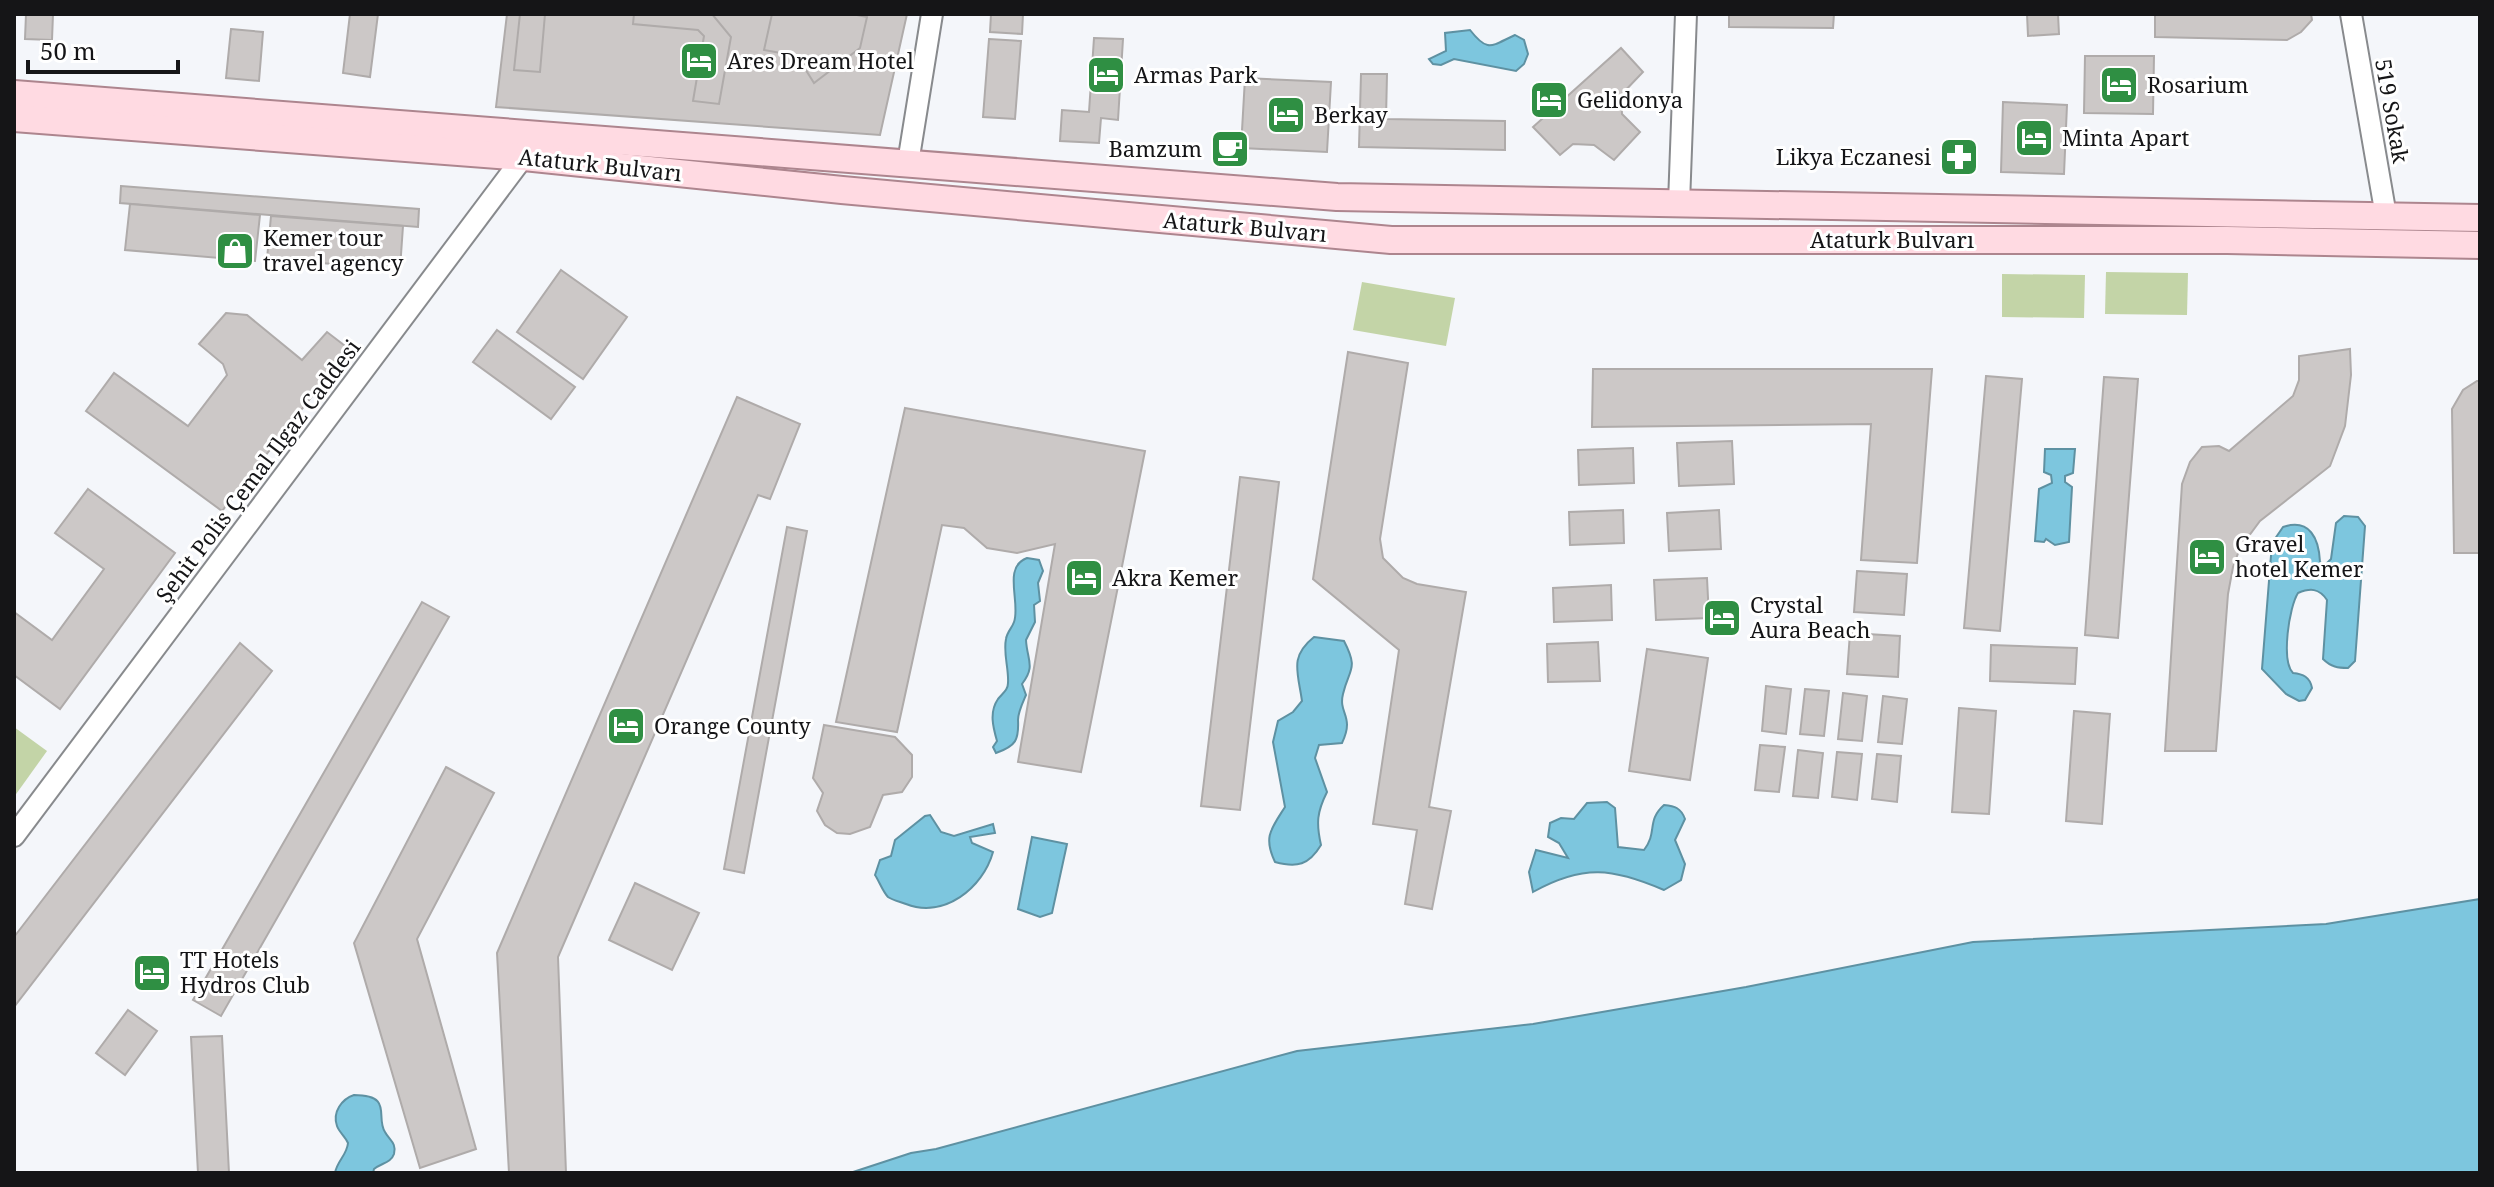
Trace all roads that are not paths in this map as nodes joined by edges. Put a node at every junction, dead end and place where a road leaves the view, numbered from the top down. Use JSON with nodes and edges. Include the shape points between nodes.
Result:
{"nodes":[{"id":1,"x":932,"y":14,"type":"edge"},
{"id":2,"x":1686,"y":14,"type":"edge"},
{"id":3,"x":2351,"y":14,"type":"edge"},
{"id":4,"x":14,"y":94,"type":"edge"},
{"id":5,"x":14,"y":118,"type":"edge"},
{"id":6,"x":540,"y":135,"type":"junction"},
{"id":7,"x":524,"y":157,"type":"junction"},
{"id":8,"x":908,"y":163,"type":"junction"},
{"id":9,"x":1679,"y":203,"type":"junction"},
{"id":10,"x":2386,"y":216,"type":"junction"},
{"id":11,"x":2480,"y":218,"type":"edge"},
{"id":12,"x":2480,"y":245,"type":"edge"},
{"id":13,"x":14,"y":836,"type":"edge"}],
"edges":[{"from":1,"to":8,"type":"street"},
{"from":2,"to":9,"type":"street"},
{"from":3,"to":10,"type":"street","name":"519 Sokak"},
{"from":4,"to":6,"type":"main road","name":"Ataturk Bulvarı"},
{"from":5,"to":7,"type":"main road","name":"Ataturk Bulvarı"},
{"from":6,"to":7,"type":"street","name":"Şehit Polis Çemal Ilgaz Caddesi"},
{"from":6,"to":8,"type":"main road","name":"Ataturk Bulvarı"},
{"from":7,"to":12,"type":"main road","name":"Ataturk Bulvarı","via":[[1391,240]]},
{"from":7,"to":13,"type":"street","name":"Şehit Polis Çemal Ilgaz Caddesi"},
{"from":8,"to":9,"type":"main road","name":"Ataturk Bulvarı","via":[[1337,197]]},
{"from":9,"to":10,"type":"main road","name":"Ataturk Bulvarı"},
{"from":10,"to":11,"type":"main road","name":"Ataturk Bulvarı"}]}
